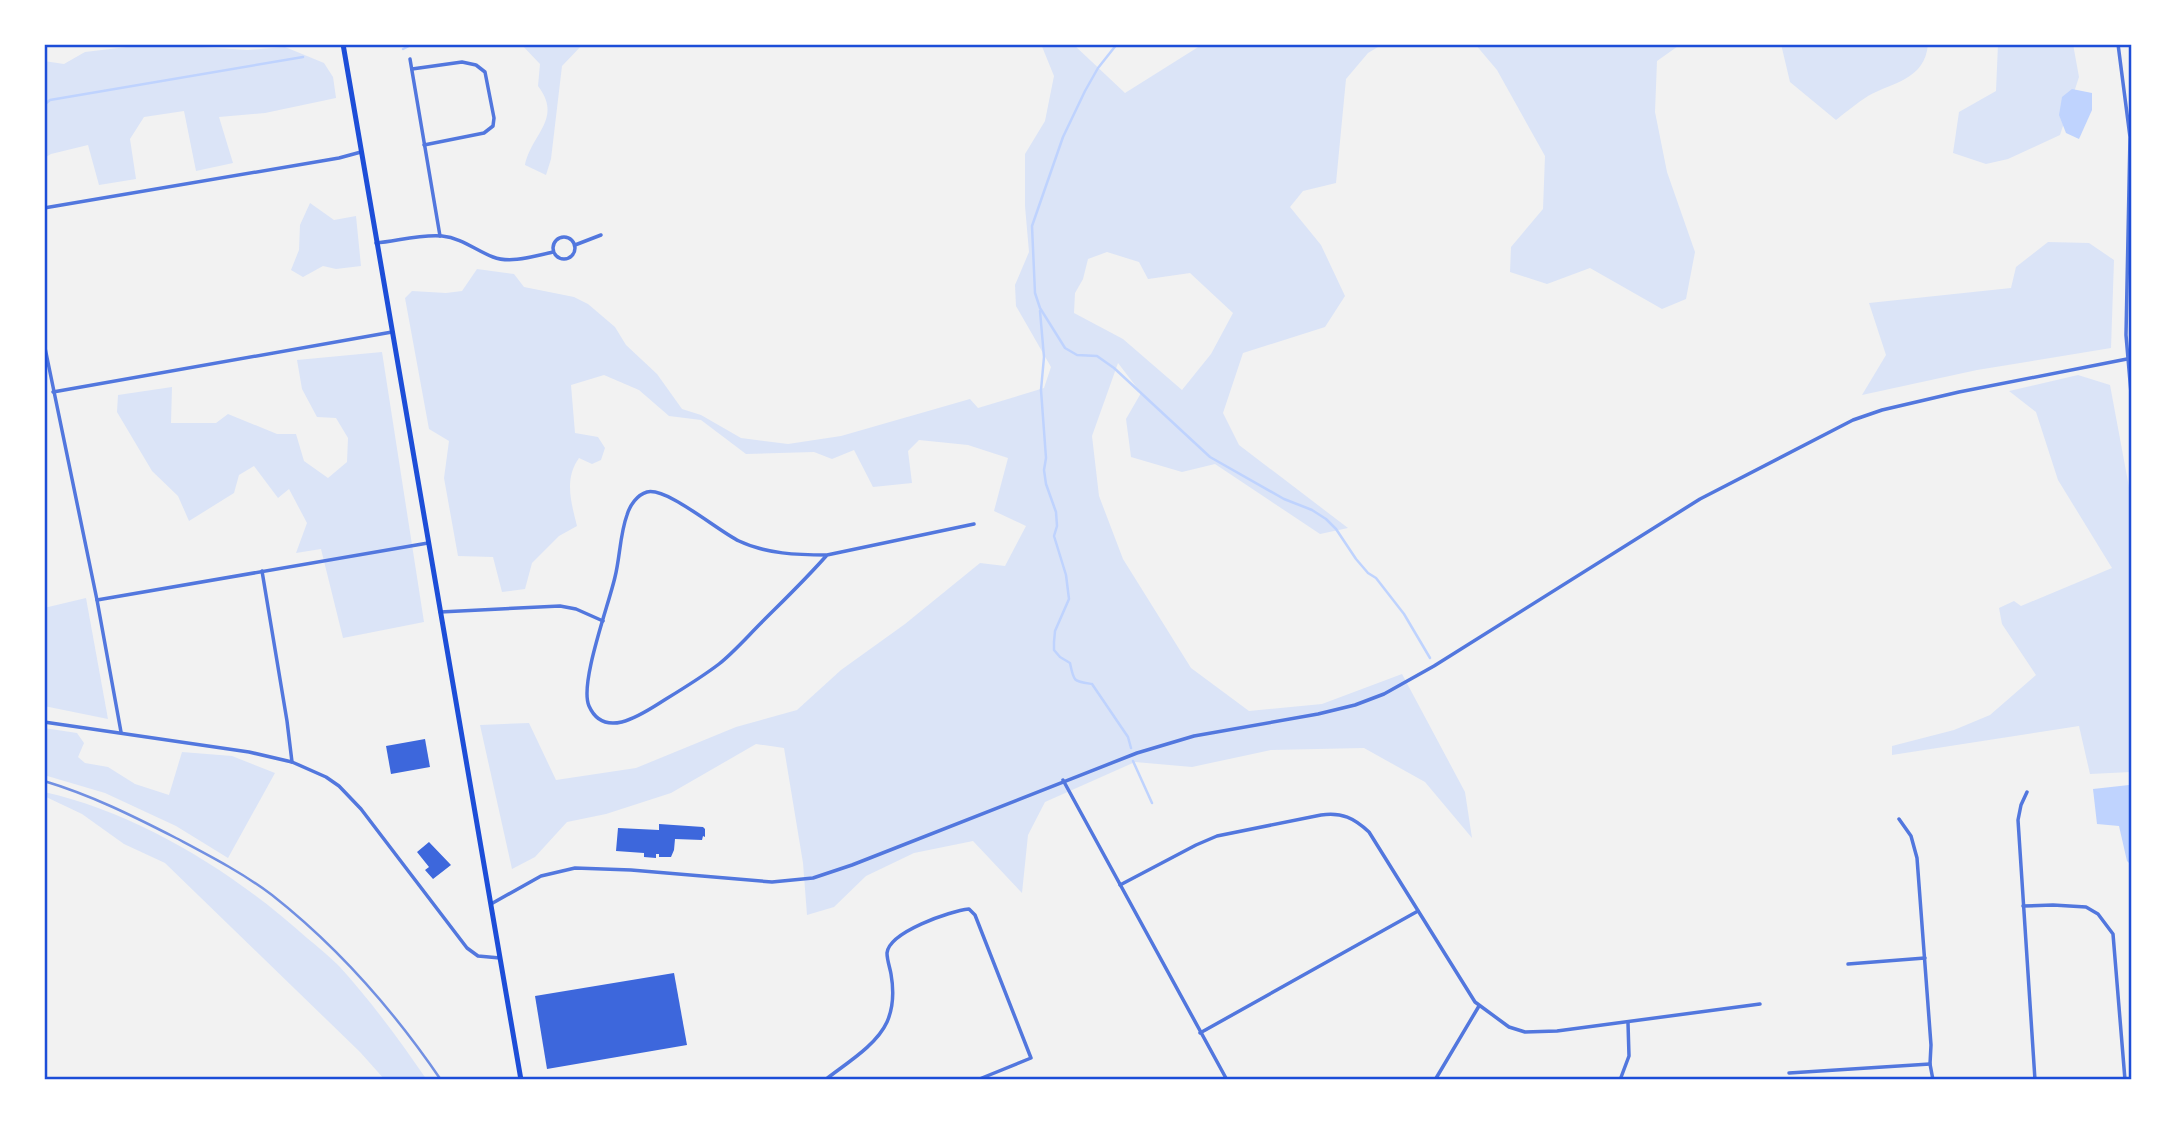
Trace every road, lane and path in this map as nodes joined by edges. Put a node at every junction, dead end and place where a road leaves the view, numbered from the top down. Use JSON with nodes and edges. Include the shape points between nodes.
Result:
{"nodes":[{"id":1,"x":343,"y":44,"type":"edge"},
{"id":2,"x":2118,"y":44,"type":"edge"},
{"id":3,"x":410,"y":59,"type":"dead end"},
{"id":4,"x":412,"y":69,"type":"junction"},
{"id":5,"x":424,"y":145,"type":"junction"},
{"id":6,"x":363,"y":151,"type":"junction"},
{"id":7,"x":44,"y":208,"type":"edge"},
{"id":8,"x":2131,"y":220,"type":"edge"},
{"id":9,"x":601,"y":235,"type":"dead end"},
{"id":10,"x":440,"y":236,"type":"junction"},
{"id":11,"x":376,"y":243,"type":"junction"},
{"id":12,"x":575,"y":245,"type":"junction"},
{"id":13,"x":553,"y":252,"type":"junction"},
{"id":14,"x":392,"y":332,"type":"junction"},
{"id":15,"x":44,"y":343,"type":"edge"},
{"id":16,"x":2127,"y":359,"type":"junction"},
{"id":17,"x":53,"y":392,"type":"junction"},
{"id":18,"x":2131,"y":393,"type":"edge"},
{"id":19,"x":974,"y":524,"type":"dead end"},
{"id":20,"x":428,"y":543,"type":"junction"},
{"id":21,"x":827,"y":555,"type":"junction"},
{"id":22,"x":262,"y":571,"type":"junction"},
{"id":23,"x":97,"y":600,"type":"junction"},
{"id":24,"x":440,"y":612,"type":"junction"},
{"id":25,"x":603,"y":621,"type":"junction"},
{"id":26,"x":44,"y":722,"type":"edge"},
{"id":27,"x":121,"y":732,"type":"junction"},
{"id":28,"x":292,"y":762,"type":"junction"},
{"id":29,"x":1063,"y":780,"type":"junction"},
{"id":30,"x":2027,"y":792,"type":"dead end"},
{"id":31,"x":1899,"y":819,"type":"dead end"},
{"id":32,"x":1120,"y":885,"type":"junction"},
{"id":33,"x":491,"y":904,"type":"junction"},
{"id":34,"x":2023,"y":906,"type":"junction"},
{"id":35,"x":1418,"y":911,"type":"junction"},
{"id":36,"x":500,"y":958,"type":"junction"},
{"id":37,"x":1925,"y":958,"type":"junction"},
{"id":38,"x":1848,"y":964,"type":"dead end"},
{"id":39,"x":1760,"y":1004,"type":"dead end"},
{"id":40,"x":1479,"y":1006,"type":"junction"},
{"id":41,"x":1628,"y":1023,"type":"junction"},
{"id":42,"x":1200,"y":1033,"type":"junction"},
{"id":43,"x":1930,"y":1064,"type":"junction"},
{"id":44,"x":1788,"y":1073,"type":"dead end"},
{"id":45,"x":521,"y":1080,"type":"edge"},
{"id":46,"x":825,"y":1080,"type":"edge"},
{"id":47,"x":977,"y":1080,"type":"edge"},
{"id":48,"x":1227,"y":1080,"type":"edge"},
{"id":49,"x":1435,"y":1080,"type":"edge"},
{"id":50,"x":1620,"y":1080,"type":"edge"},
{"id":51,"x":1933,"y":1080,"type":"edge"},
{"id":52,"x":2035,"y":1080,"type":"edge"},
{"id":53,"x":2125,"y":1080,"type":"edge"}],
"edges":[{"from":1,"to":6,"type":"main road"},
{"from":2,"to":8,"type":"street","via":[[2130,137]]},
{"from":3,"to":4,"type":"street"},
{"from":4,"to":5,"type":"street"},
{"from":4,"to":5,"type":"street","via":[[462,62],[477,65],[485,72],[494,118],[484,134]]},
{"from":5,"to":10,"type":"street"},
{"from":6,"to":7,"type":"street"},
{"from":6,"to":11,"type":"main road"},
{"from":8,"to":16,"type":"street"},
{"from":9,"to":12,"type":"street"},
{"from":10,"to":11,"type":"street"},
{"from":10,"to":13,"type":"street","via":[[505,259]]},
{"from":11,"to":14,"type":"main road"},
{"from":12,"to":13,"type":"street","via":[[566,260]]},
{"from":12,"to":13,"type":"street","via":[[568,238],[558,238]]},
{"from":14,"to":17,"type":"street"},
{"from":14,"to":20,"type":"main road"},
{"from":15,"to":17,"type":"street"},
{"from":16,"to":18,"type":"street"},
{"from":16,"to":29,"type":"street","via":[[1959,392],[1853,420],[1699,499],[1384,694],[1318,714],[1181,739]]},
{"from":17,"to":23,"type":"street"},
{"from":19,"to":21,"type":"street"},
{"from":20,"to":22,"type":"street"},
{"from":20,"to":24,"type":"main road"},
{"from":21,"to":25,"type":"street","via":[[751,546],[668,495],[644,493],[626,515]]},
{"from":21,"to":25,"type":"street","via":[[721,662],[624,722],[601,719],[587,701],[587,682]]},
{"from":22,"to":23,"type":"street"},
{"from":22,"to":28,"type":"street"},
{"from":23,"to":27,"type":"street"},
{"from":24,"to":25,"type":"street","via":[[560,606]]},
{"from":24,"to":33,"type":"main road"},
{"from":26,"to":27,"type":"street"},
{"from":27,"to":28,"type":"street"},
{"from":28,"to":36,"type":"street","via":[[326,777],[352,799],[467,948],[478,956]]},
{"from":29,"to":32,"type":"street"},
{"from":29,"to":33,"type":"street","via":[[813,878],[772,882],[575,868],[541,876]]},
{"from":30,"to":34,"type":"street","via":[[2018,820]]},
{"from":31,"to":37,"type":"street","via":[[1911,836],[1917,858]]},
{"from":32,"to":35,"type":"street","via":[[1217,836],[1338,814],[1369,832]]},
{"from":32,"to":42,"type":"street"},
{"from":33,"to":36,"type":"main road"},
{"from":34,"to":52,"type":"street"},
{"from":34,"to":53,"type":"street","via":[[2086,907],[2098,914],[2113,934]]},
{"from":35,"to":40,"type":"street"},
{"from":35,"to":42,"type":"street"},
{"from":36,"to":45,"type":"main road"},
{"from":37,"to":38,"type":"street"},
{"from":37,"to":43,"type":"street"},
{"from":39,"to":41,"type":"street"},
{"from":40,"to":41,"type":"street","via":[[1503,1024],[1525,1031]]},
{"from":40,"to":49,"type":"street"},
{"from":41,"to":50,"type":"street","via":[[1629,1056]]},
{"from":42,"to":48,"type":"street"},
{"from":43,"to":44,"type":"street"},
{"from":43,"to":51,"type":"street"},
{"from":46,"to":47,"type":"street","via":[[874,1041],[887,1022],[893,999],[887,954],[892,943],[904,933],[969,909],[1031,1058]]}]}
